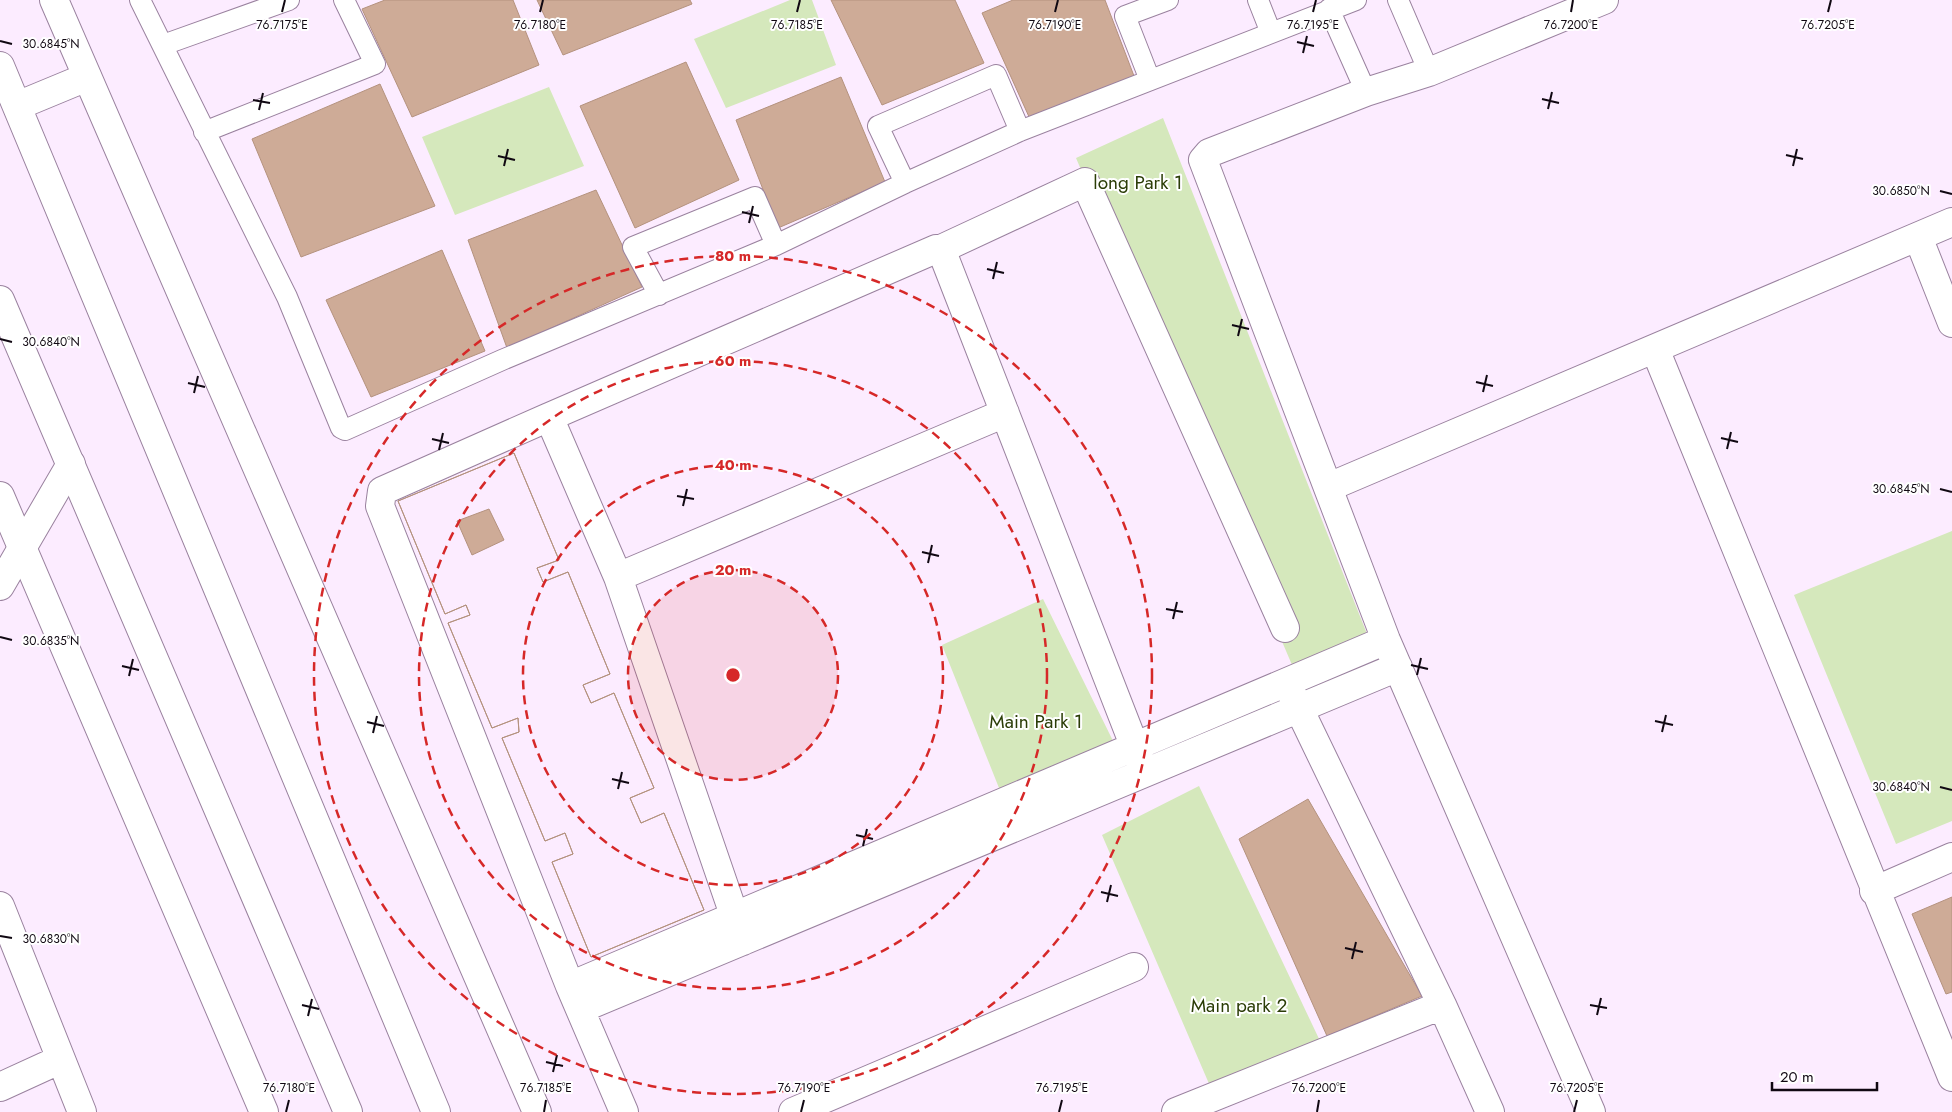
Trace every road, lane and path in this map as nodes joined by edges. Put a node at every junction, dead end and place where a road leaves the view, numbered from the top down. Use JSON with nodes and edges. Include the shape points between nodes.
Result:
{"nodes":[{"id":1,"x":54,"y":0,"type":"edge"},
{"id":2,"x":140,"y":0,"type":"edge"},
{"id":3,"x":289,"y":0,"type":"edge"},
{"id":4,"x":344,"y":0,"type":"edge"},
{"id":5,"x":1168,"y":0,"type":"edge"},
{"id":6,"x":1258,"y":0,"type":"edge"},
{"id":7,"x":1356,"y":0,"type":"edge"},
{"id":8,"x":1398,"y":0,"type":"edge"},
{"id":9,"x":1604,"y":0,"type":"edge"},
{"id":10,"x":1329,"y":9,"type":"junction"},
{"id":11,"x":1271,"y":34,"type":"junction"},
{"id":12,"x":163,"y":45,"type":"junction"},
{"id":13,"x":0,"y":66,"type":"edge"},
{"id":14,"x":1429,"y":72,"type":"junction"},
{"id":15,"x":87,"y":77,"type":"junction"},
{"id":16,"x":1150,"y":80,"type":"junction"},
{"id":17,"x":1366,"y":92,"type":"junction"},
{"id":18,"x":17,"y":106,"type":"junction"},
{"id":19,"x":1020,"y":131,"type":"junction"},
{"id":20,"x":204,"y":132,"type":"junction"},
{"id":21,"x":906,"y":183,"type":"junction"},
{"id":22,"x":1952,"y":222,"type":"edge"},
{"id":23,"x":1918,"y":237,"type":"junction"},
{"id":24,"x":776,"y":245,"type":"junction"},
{"id":25,"x":941,"y":250,"type":"junction"},
{"id":26,"x":659,"y":295,"type":"junction"},
{"id":27,"x":0,"y":300,"type":"edge"},
{"id":28,"x":1952,"y":322,"type":"edge"},
{"id":29,"x":1655,"y":349,"type":"junction"},
{"id":30,"x":1005,"y":413,"type":"junction"},
{"id":31,"x":549,"y":417,"type":"junction"},
{"id":32,"x":70,"y":464,"type":"junction"},
{"id":33,"x":1328,"y":487,"type":"junction"},
{"id":34,"x":0,"y":496,"type":"edge"},
{"id":35,"x":21,"y":546,"type":"junction"},
{"id":36,"x":618,"y":577,"type":"junction"},
{"id":37,"x":0,"y":586,"type":"edge"},
{"id":38,"x":1285,"y":628,"type":"dead end"},
{"id":39,"x":1386,"y":640,"type":"junction"},
{"id":40,"x":1398,"y":667,"type":"junction"},
{"id":41,"x":1287,"y":682,"type":"junction"},
{"id":42,"x":1299,"y":709,"type":"junction"},
{"id":43,"x":1135,"y":746,"type":"junction"},
{"id":44,"x":1145,"y":773,"type":"junction"},
{"id":45,"x":1952,"y":857,"type":"edge"},
{"id":46,"x":1874,"y":891,"type":"junction"},
{"id":47,"x":0,"y":906,"type":"edge"},
{"id":48,"x":738,"y":929,"type":"junction"},
{"id":49,"x":1134,"y":967,"type":"dead end"},
{"id":50,"x":575,"y":998,"type":"junction"},
{"id":51,"x":1442,"y":1006,"type":"junction"},
{"id":52,"x":59,"y":1060,"type":"junction"},
{"id":53,"x":1952,"y":1077,"type":"edge"},
{"id":54,"x":0,"y":1086,"type":"edge"},
{"id":55,"x":82,"y":1112,"type":"edge"},
{"id":56,"x":264,"y":1112,"type":"edge"},
{"id":57,"x":348,"y":1112,"type":"edge"},
{"id":58,"x":436,"y":1112,"type":"edge"},
{"id":59,"x":538,"y":1112,"type":"edge"},
{"id":60,"x":624,"y":1112,"type":"edge"},
{"id":61,"x":793,"y":1112,"type":"edge"},
{"id":62,"x":1176,"y":1112,"type":"edge"},
{"id":63,"x":1490,"y":1112,"type":"edge"},
{"id":64,"x":1591,"y":1112,"type":"edge"}],
"edges":[{"from":1,"to":15,"type":"street"},
{"from":2,"to":12,"type":"lane"},
{"from":3,"to":12,"type":"lane"},
{"from":4,"to":20,"type":"lane","via":[[375,64]]},
{"from":5,"to":16,"type":"lane","via":[[1125,16]]},
{"from":6,"to":11,"type":"lane"},
{"from":7,"to":10,"type":"lane"},
{"from":8,"to":14,"type":"lane"},
{"from":9,"to":14,"type":"street"},
{"from":10,"to":11,"type":"lane"},
{"from":10,"to":17,"type":"lane"},
{"from":11,"to":16,"type":"lane"},
{"from":12,"to":20,"type":"lane"},
{"from":13,"to":18,"type":"street"},
{"from":14,"to":17,"type":"street"},
{"from":15,"to":18,"type":"street"},
{"from":15,"to":59,"type":"street"},
{"from":16,"to":19,"type":"lane"},
{"from":17,"to":33,"type":"street","via":[[1209,153],[1203,160]]},
{"from":18,"to":58,"type":"street"},
{"from":19,"to":21,"type":"lane"},
{"from":19,"to":21,"type":"lane","via":[[996,75],[878,126]]},
{"from":20,"to":26,"type":"lane","via":[[287,297],[341,428],[350,428]]},
{"from":21,"to":24,"type":"lane"},
{"from":22,"to":23,"type":"street"},
{"from":23,"to":28,"type":"street"},
{"from":23,"to":29,"type":"street"},
{"from":24,"to":26,"type":"lane"},
{"from":24,"to":26,"type":"lane","via":[[755,198],[634,247]]},
{"from":25,"to":30,"type":"street"},
{"from":25,"to":31,"type":"street","via":[[927,253]]},
{"from":25,"to":38,"type":"street","via":[[1085,182]]},
{"from":27,"to":32,"type":"street"},
{"from":29,"to":33,"type":"street"},
{"from":29,"to":46,"type":"street"},
{"from":30,"to":36,"type":"street"},
{"from":30,"to":43,"type":"street"},
{"from":31,"to":36,"type":"street"},
{"from":31,"to":50,"type":"street","via":[[382,491],[380,506]]},
{"from":32,"to":35,"type":"street"},
{"from":32,"to":57,"type":"street"},
{"from":33,"to":39,"type":"street"},
{"from":34,"to":35,"type":"street"},
{"from":35,"to":37,"type":"street"},
{"from":35,"to":56,"type":"street"},
{"from":36,"to":48,"type":"street"},
{"from":39,"to":40,"type":"street"},
{"from":39,"to":41,"type":"street"},
{"from":40,"to":42,"type":"street"},
{"from":40,"to":64,"type":"street"},
{"from":41,"to":42,"type":"street"},
{"from":41,"to":43,"type":"street"},
{"from":42,"to":44,"type":"street"},
{"from":42,"to":51,"type":"street"},
{"from":43,"to":44,"type":"street"},
{"from":43,"to":48,"type":"street"},
{"from":44,"to":48,"type":"street"},
{"from":45,"to":46,"type":"street"},
{"from":46,"to":53,"type":"street"},
{"from":47,"to":52,"type":"street"},
{"from":48,"to":50,"type":"street"},
{"from":49,"to":61,"type":"street"},
{"from":50,"to":60,"type":"street"},
{"from":51,"to":62,"type":"street"},
{"from":51,"to":63,"type":"street"},
{"from":52,"to":54,"type":"street"},
{"from":52,"to":55,"type":"street"}]}
